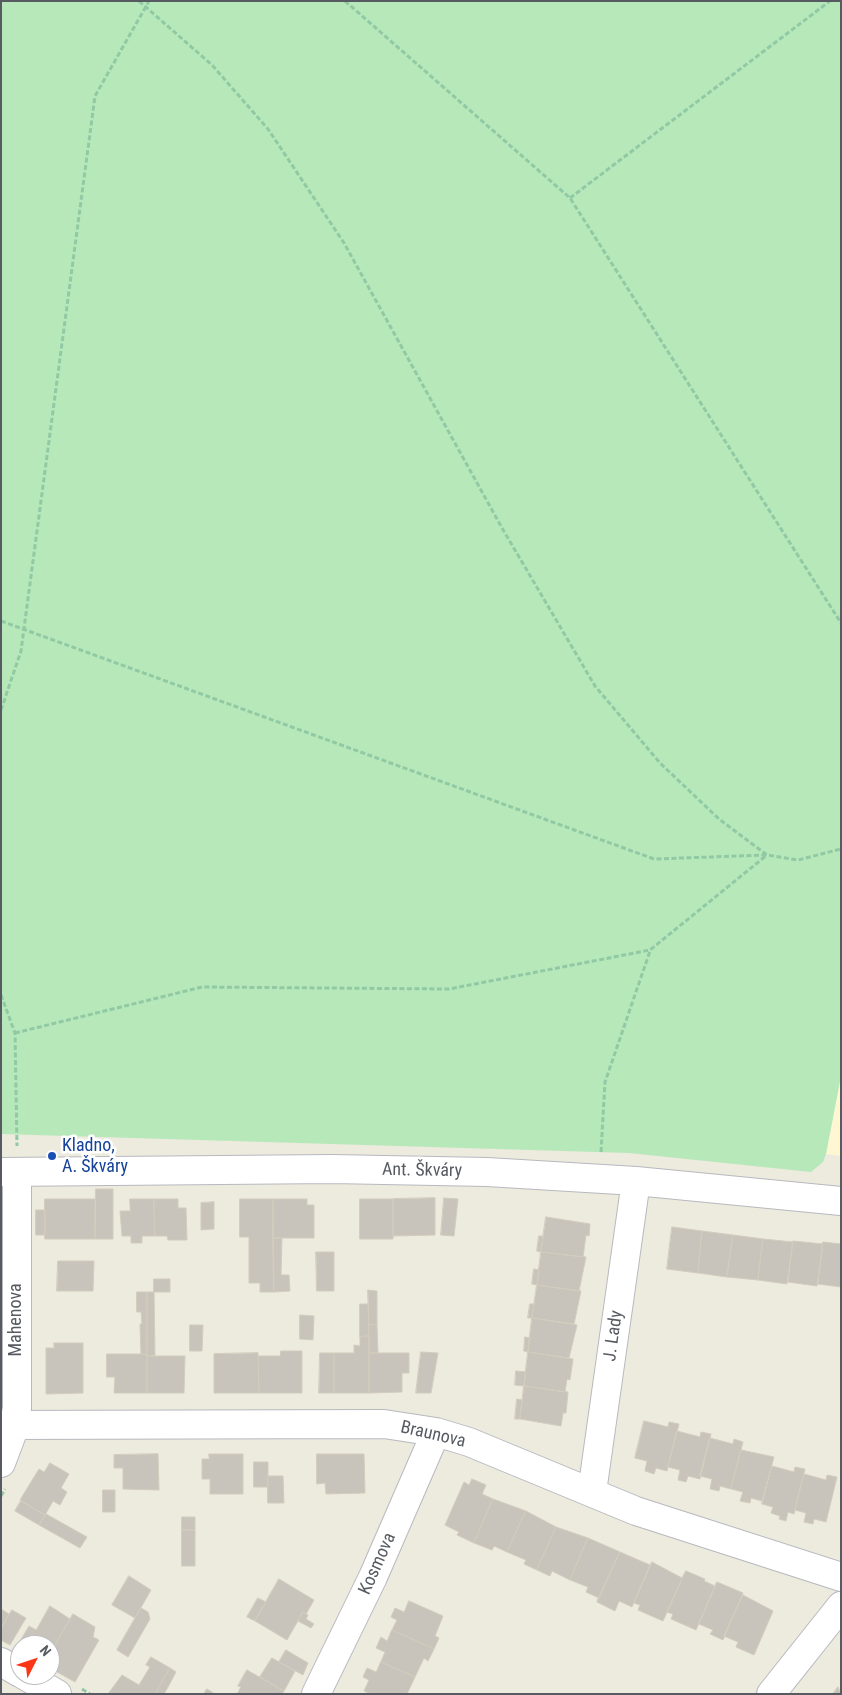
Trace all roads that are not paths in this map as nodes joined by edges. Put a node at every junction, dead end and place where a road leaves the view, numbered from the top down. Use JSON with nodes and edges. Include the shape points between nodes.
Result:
{"nodes":[{"id":1,"x":9,"y":1173,"type":"edge"},
{"id":2,"x":636,"y":1181,"type":"junction"},
{"id":3,"x":841,"y":1200,"type":"edge"},
{"id":4,"x":8,"y":1425,"type":"edge"},
{"id":5,"x":436,"y":1432,"type":"junction"},
{"id":6,"x":1,"y":1463,"type":"edge"},
{"id":7,"x":592,"y":1492,"type":"junction"},
{"id":8,"x":841,"y":1577,"type":"edge"},
{"id":9,"x":841,"y":1606,"type":"edge"},
{"id":10,"x":41,"y":1685,"type":"edge"},
{"id":11,"x":57,"y":1694,"type":"edge"},
{"id":12,"x":316,"y":1694,"type":"edge"},
{"id":13,"x":771,"y":1694,"type":"edge"}],
"edges":[{"from":1,"to":2,"type":"street","name":"Ant. Škváry","via":[[332,1169],[487,1172]]},
{"from":1,"to":4,"type":"street","name":"Mahenova","via":[[17,1408]]},
{"from":2,"to":3,"type":"street","name":"Ant. Škváry"},
{"from":2,"to":7,"type":"street","name":"J. Lady"},
{"from":4,"to":5,"type":"street","name":"Braunova","via":[[384,1424]]},
{"from":4,"to":6,"type":"street","name":"Mahenova"},
{"from":5,"to":7,"type":"street","name":"Braunova","via":[[495,1452]]},
{"from":5,"to":12,"type":"street","name":"Kosmova"},
{"from":7,"to":8,"type":"street","name":"Braunova","via":[[636,1511]]},
{"from":9,"to":13,"type":"street"},
{"from":10,"to":11,"type":"street"}]}
